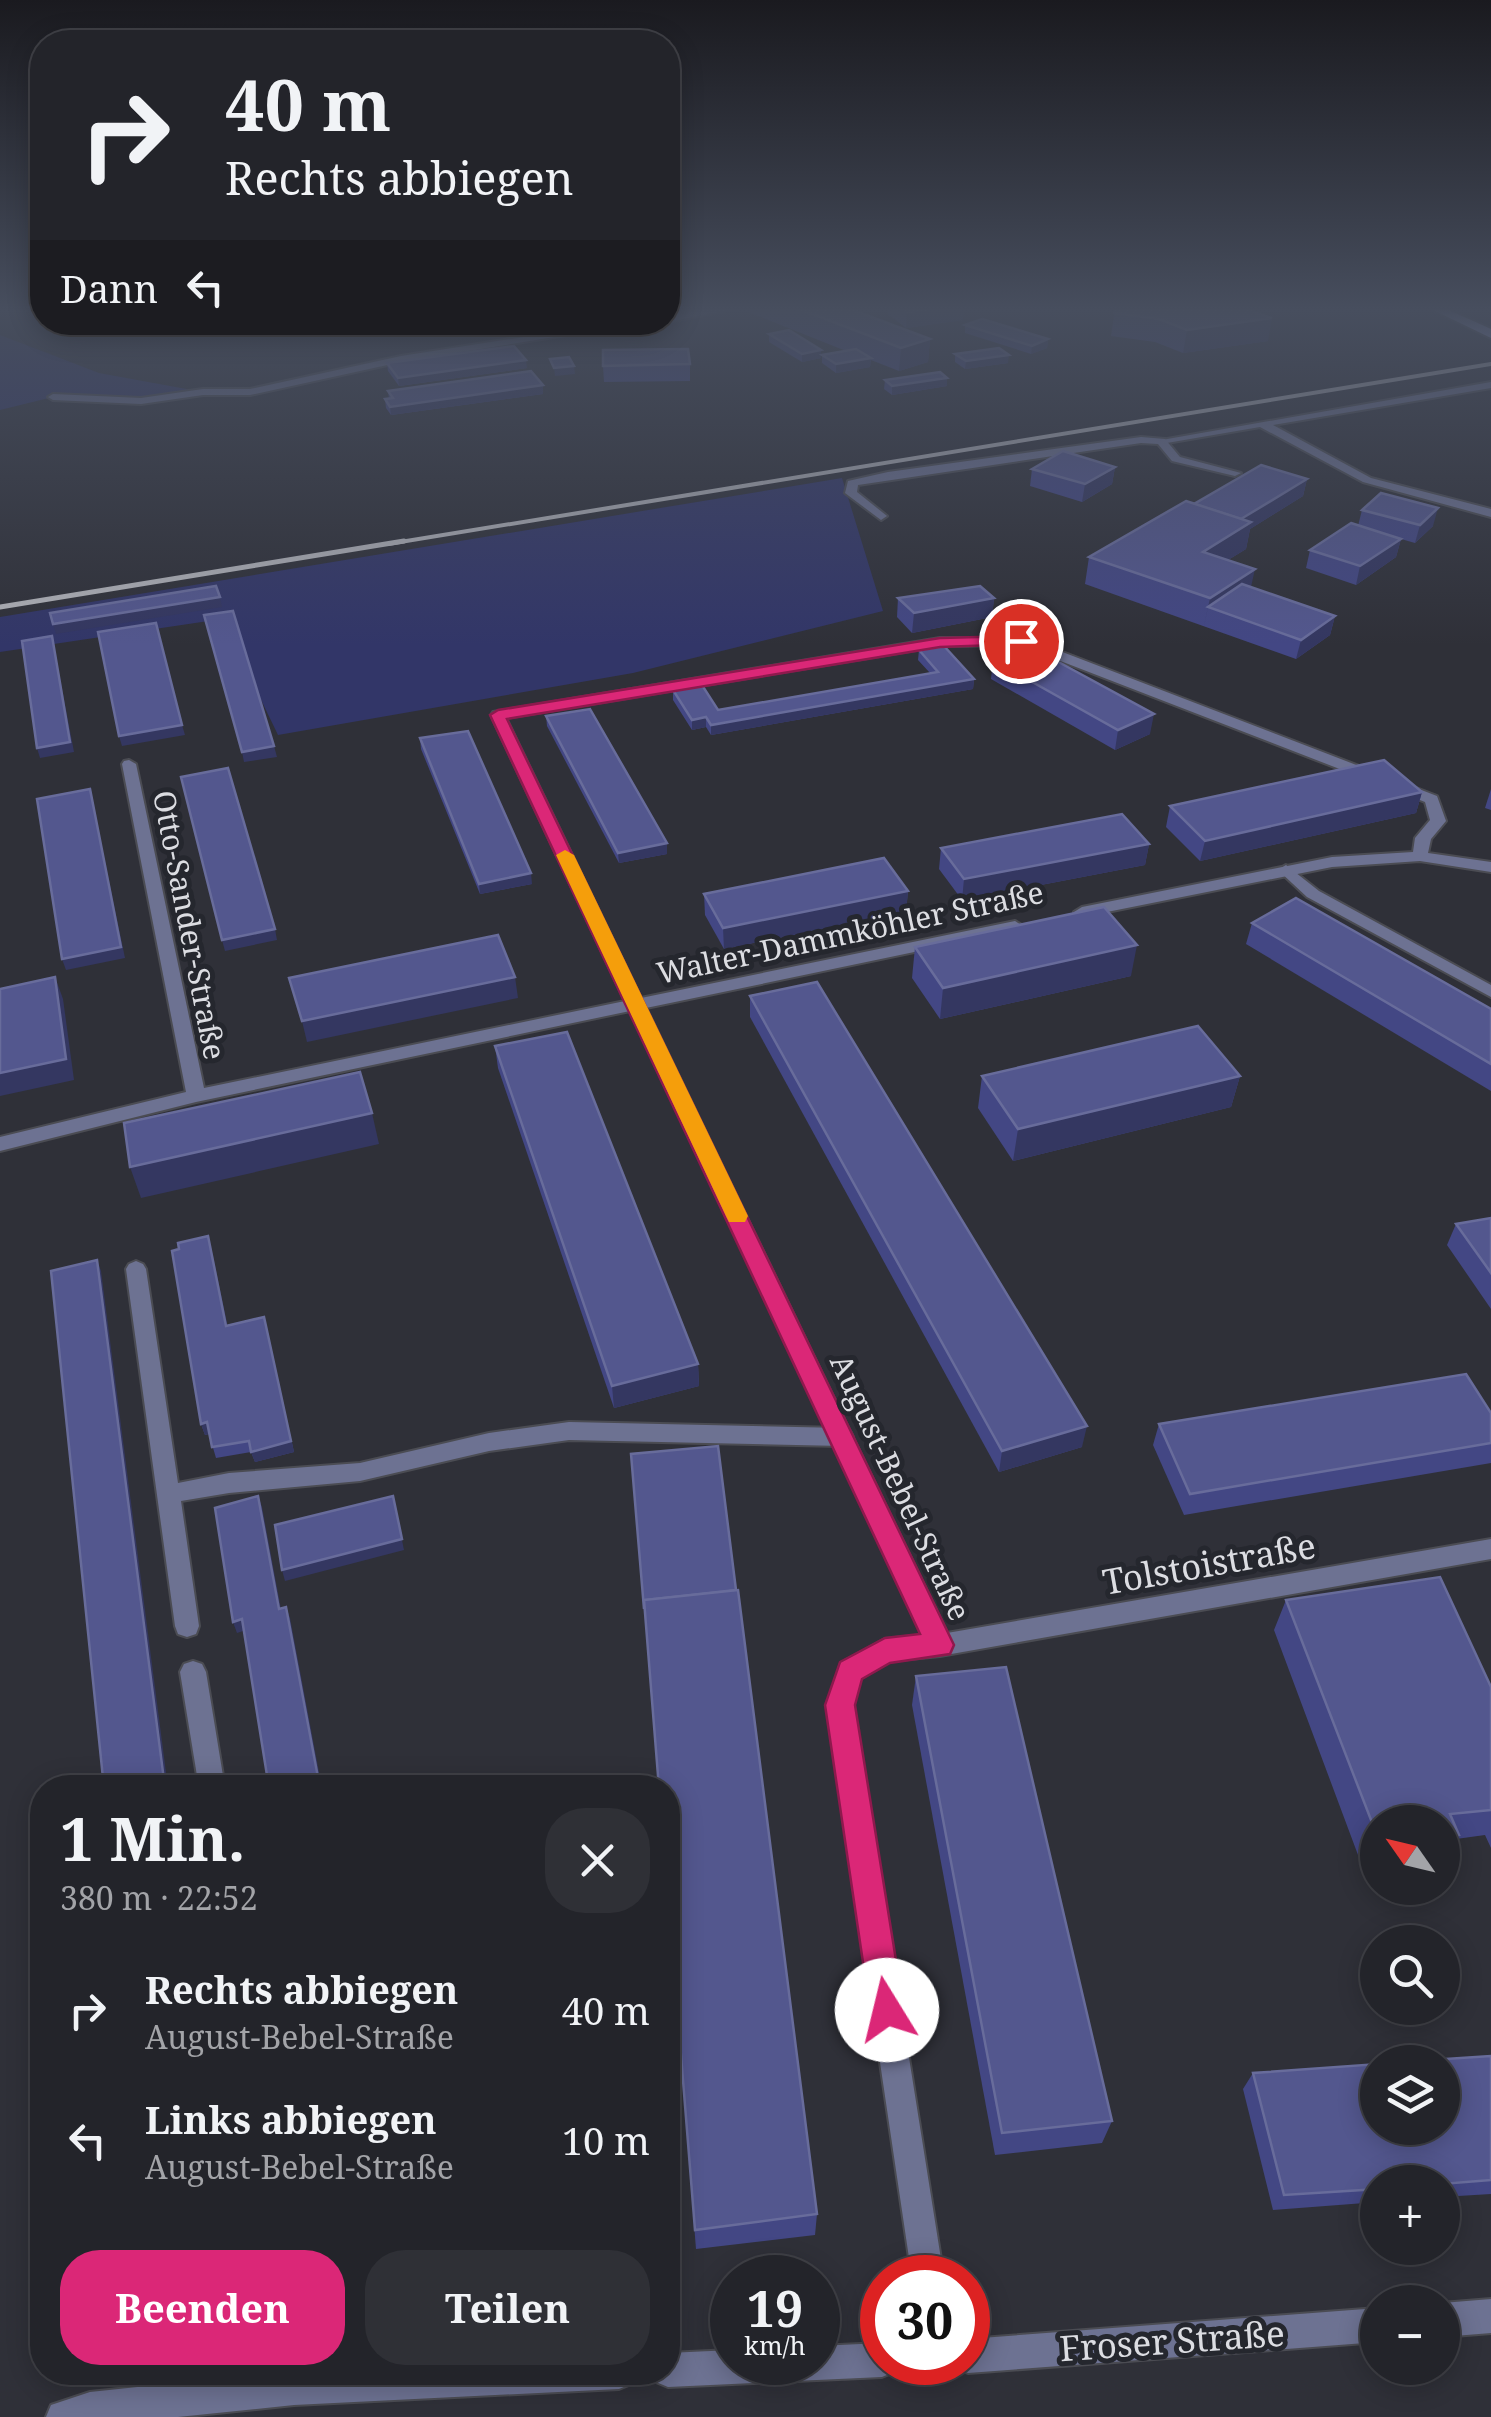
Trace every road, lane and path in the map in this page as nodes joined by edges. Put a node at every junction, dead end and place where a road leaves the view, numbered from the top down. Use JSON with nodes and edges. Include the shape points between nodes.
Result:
{"nodes":[{"id":1,"x":1294,"y":420,"type":"edge"},
{"id":2,"x":1264,"y":425,"type":"junction"},
{"id":3,"x":1162,"y":442,"type":"junction"},
{"id":4,"x":1235,"y":472,"type":"dead end"},
{"id":5,"x":1491,"y":512,"type":"edge"},
{"id":6,"x":882,"y":516,"type":"dead end"},
{"id":7,"x":129,"y":764,"type":"dead end"},
{"id":8,"x":1420,"y":856,"type":"junction"},
{"id":9,"x":1491,"y":867,"type":"edge"},
{"id":10,"x":1286,"y":870,"type":"junction"},
{"id":11,"x":1056,"y":918,"type":"edge"},
{"id":12,"x":1038,"y":922,"type":"edge"},
{"id":13,"x":1491,"y":992,"type":"edge"},
{"id":14,"x":636,"y":1004,"type":"junction"},
{"id":15,"x":196,"y":1096,"type":"junction"},
{"id":16,"x":0,"y":1144,"type":"edge"},
{"id":17,"x":136,"y":1269,"type":"dead end"},
{"id":18,"x":842,"y":1436,"type":"junction"},
{"id":19,"x":168,"y":1494,"type":"junction"},
{"id":20,"x":1491,"y":1549,"type":"edge"},
{"id":21,"x":187,"y":1626,"type":"dead end"},
{"id":22,"x":940,"y":1645,"type":"junction"},
{"id":23,"x":192,"y":1672,"type":"dead end"},
{"id":24,"x":210,"y":1775,"type":"edge"},
{"id":25,"x":924,"y":2255,"type":"edge"},
{"id":26,"x":1491,"y":2316,"type":"edge"},
{"id":27,"x":1460,"y":2319,"type":"edge"},
{"id":28,"x":1360,"y":2326,"type":"edge"},
{"id":29,"x":990,"y":2354,"type":"edge"},
{"id":30,"x":860,"y":2361,"type":"edge"},
{"id":31,"x":680,"y":2369,"type":"edge"},
{"id":32,"x":258,"y":2385,"type":"edge"},
{"id":33,"x":62,"y":2417,"type":"edge"}],
"edges":[{"from":1,"to":2,"type":"street"},
{"from":2,"to":3,"type":"street"},
{"from":2,"to":5,"type":"street","via":[[1367,480]]},
{"from":3,"to":4,"type":"street","via":[[1176,458]]},
{"from":3,"to":6,"type":"street","via":[[1056,451],[852,484],[857,500]]},
{"from":7,"to":15,"type":"street","name":"Otto-Sander-Straße"},
{"from":8,"to":9,"type":"street","name":"Walter-Dammköhler Straße"},
{"from":8,"to":10,"type":"street","name":"Walter-Dammköhler Straße"},
{"from":8,"to":14,"type":"street","name":"August-Bebel-Straße","via":[[1423,838],[1438,821],[1432,799],[1021,641],[940,642],[498,715]]},
{"from":10,"to":11,"type":"street","name":"Walter-Dammköhler Straße"},
{"from":10,"to":13,"type":"street","via":[[1313,894]]},
{"from":12,"to":14,"type":"street","name":"Walter-Dammköhler Straße"},
{"from":14,"to":15,"type":"street","name":"Walter-Dammköhler Straße"},
{"from":14,"to":18,"type":"street","name":"August-Bebel-Straße"},
{"from":15,"to":16,"type":"street","name":"Walter-Dammköhler Straße"},
{"from":17,"to":19,"type":"street"},
{"from":18,"to":19,"type":"street","via":[[570,1431],[360,1472]]},
{"from":18,"to":22,"type":"street","name":"August-Bebel-Straße"},
{"from":19,"to":21,"type":"street"},
{"from":20,"to":22,"type":"street","name":"Tolstoistraße"},
{"from":22,"to":25,"type":"street","name":"August-Bebel-Straße","via":[[885,1650],[850,1671],[840,1705]]},
{"from":23,"to":24,"type":"street"},
{"from":26,"to":27,"type":"street"},
{"from":28,"to":29,"type":"street","name":"Froser Straße"},
{"from":30,"to":31,"type":"street"},
{"from":32,"to":33,"type":"street"}]}
